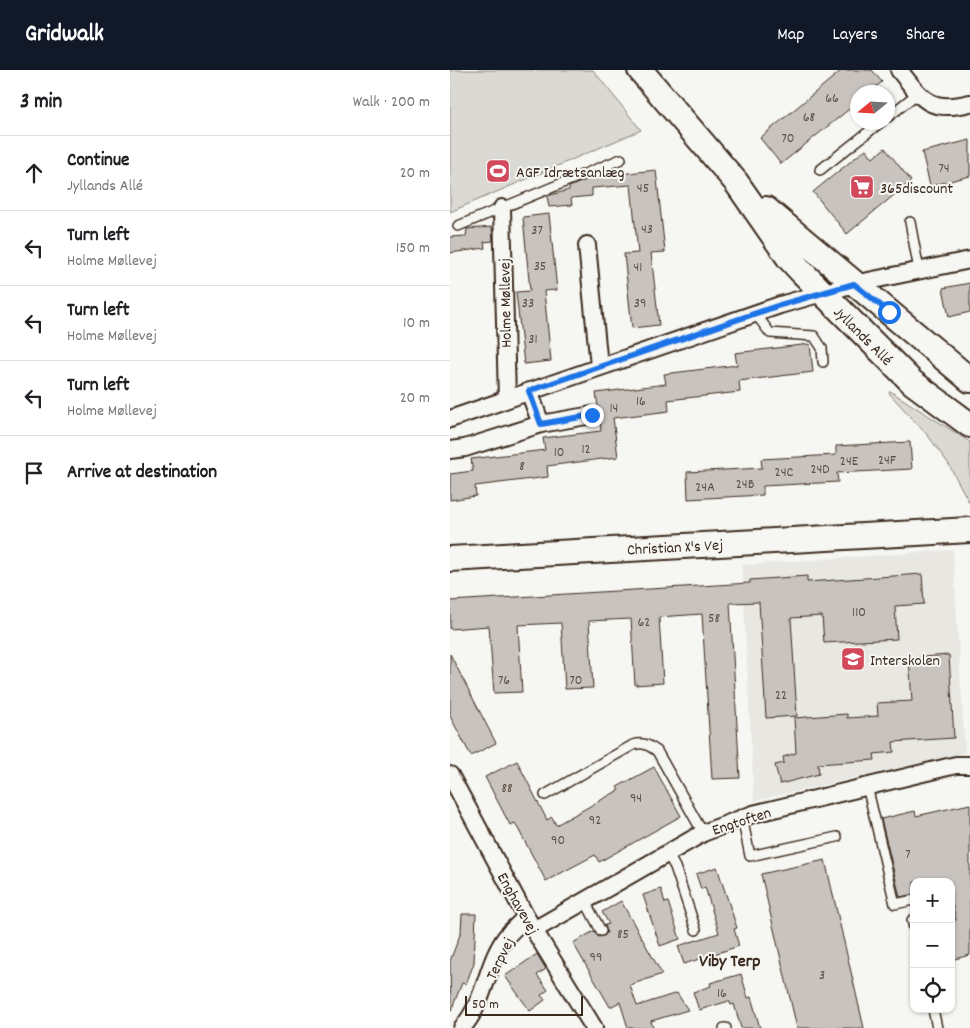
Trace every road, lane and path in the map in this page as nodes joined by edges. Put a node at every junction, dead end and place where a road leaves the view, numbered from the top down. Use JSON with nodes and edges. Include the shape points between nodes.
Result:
{"nodes":[{"id":1,"x":640,"y":70,"type":"edge"},
{"id":2,"x":899,"y":70,"type":"edge"},
{"id":3,"x":918,"y":94,"type":"junction"},
{"id":4,"x":970,"y":104,"type":"edge"},
{"id":5,"x":895,"y":112,"type":"edge"},
{"id":6,"x":871,"y":130,"type":"edge"},
{"id":7,"x":621,"y":159,"type":"dead end"},
{"id":8,"x":820,"y":170,"type":"dead end"},
{"id":9,"x":736,"y":182,"type":"junction"},
{"id":10,"x":502,"y":208,"type":"junction"},
{"id":11,"x":910,"y":222,"type":"dead end"},
{"id":12,"x":458,"y":226,"type":"dead end"},
{"id":13,"x":587,"y":245,"type":"dead end"},
{"id":14,"x":970,"y":260,"type":"edge"},
{"id":15,"x":919,"y":270,"type":"junction"},
{"id":16,"x":854,"y":284,"type":"junction"},
{"id":17,"x":822,"y":292,"type":"junction"},
{"id":18,"x":755,"y":314,"type":"junction"},
{"id":19,"x":823,"y":362,"type":"dead end"},
{"id":20,"x":600,"y":366,"type":"junction"},
{"id":21,"x":970,"y":380,"type":"edge"},
{"id":22,"x":529,"y":391,"type":"junction"},
{"id":23,"x":507,"y":399,"type":"junction"},
{"id":24,"x":592,"y":415,"type":"dead end"},
{"id":25,"x":450,"y":419,"type":"edge"},
{"id":26,"x":541,"y":424,"type":"junction"},
{"id":27,"x":970,"y":425,"type":"edge"},
{"id":28,"x":451,"y":446,"type":"edge"},
{"id":29,"x":970,"y":516,"type":"edge"},
{"id":30,"x":970,"y":530,"type":"edge"},
{"id":31,"x":900,"y":532,"type":"junction"},
{"id":32,"x":450,"y":558,"type":"edge"},
{"id":33,"x":970,"y":765,"type":"edge"},
{"id":34,"x":451,"y":781,"type":"edge"},
{"id":35,"x":867,"y":786,"type":"junction"},
{"id":36,"x":545,"y":795,"type":"dead end"},
{"id":37,"x":742,"y":818,"type":"junction"},
{"id":38,"x":703,"y":833,"type":"junction"},
{"id":39,"x":837,"y":837,"type":"dead end"},
{"id":40,"x":667,"y":853,"type":"junction"},
{"id":41,"x":585,"y":901,"type":"junction"},
{"id":42,"x":910,"y":901,"type":"edge"},
{"id":43,"x":530,"y":924,"type":"junction"},
{"id":44,"x":696,"y":930,"type":"dead end"},
{"id":45,"x":601,"y":931,"type":"dead end"},
{"id":46,"x":934,"y":1013,"type":"edge"},
{"id":47,"x":462,"y":1028,"type":"edge"},
{"id":48,"x":594,"y":1028,"type":"edge"},
{"id":49,"x":937,"y":1028,"type":"edge"}],
"edges":[{"from":1,"to":9,"type":"street","name":"Jyllands Allé"},
{"from":2,"to":3,"type":"street"},
{"from":3,"to":4,"type":"street","via":[[938,107]]},
{"from":3,"to":5,"type":"lane"},
{"from":6,"to":8,"type":"lane"},
{"from":7,"to":10,"type":"lane"},
{"from":9,"to":16,"type":"street","name":"Jyllands Allé"},
{"from":9,"to":17,"type":"street","name":"Jyllands Allé","via":[[789,258]]},
{"from":10,"to":12,"type":"lane"},
{"from":10,"to":23,"type":"street","name":"Holme Møllevej"},
{"from":11,"to":15,"type":"lane"},
{"from":13,"to":20,"type":"street"},
{"from":14,"to":15,"type":"street"},
{"from":15,"to":16,"type":"street"},
{"from":16,"to":17,"type":"street"},
{"from":16,"to":21,"type":"street","name":"Jyllands Allé"},
{"from":17,"to":18,"type":"street"},
{"from":17,"to":27,"type":"street","name":"Jyllands Allé","via":[[912,382]]},
{"from":18,"to":19,"type":"lane","via":[[770,333],[814,336],[822,348]]},
{"from":18,"to":20,"type":"street"},
{"from":20,"to":22,"type":"street"},
{"from":22,"to":23,"type":"street"},
{"from":22,"to":26,"type":"street"},
{"from":23,"to":25,"type":"street"},
{"from":24,"to":26,"type":"street"},
{"from":26,"to":28,"type":"street"},
{"from":29,"to":31,"type":"street","name":"Christian X's Vej"},
{"from":30,"to":31,"type":"street","name":"Christian X's Vej"},
{"from":31,"to":32,"type":"street","name":"Christian X's Vej"},
{"from":33,"to":35,"type":"street","name":"Engtoften","via":[[956,765]]},
{"from":34,"to":43,"type":"street","name":"Enghavevej"},
{"from":35,"to":37,"type":"street","name":"Engtoften"},
{"from":35,"to":42,"type":"lane","via":[[895,904]]},
{"from":36,"to":38,"type":"lane","via":[[633,745],[648,744],[657,751]]},
{"from":37,"to":38,"type":"street","name":"Engtoften"},
{"from":37,"to":39,"type":"lane","via":[[750,856]]},
{"from":38,"to":40,"type":"street","name":"Engtoften"},
{"from":40,"to":41,"type":"street","name":"Engtoften"},
{"from":40,"to":44,"type":"lane","via":[[675,867]]},
{"from":41,"to":43,"type":"street","name":"Engtoften"},
{"from":41,"to":45,"type":"lane"},
{"from":43,"to":47,"type":"street","name":"Terpvej","via":[[506,938],[472,1017]]},
{"from":43,"to":48,"type":"street","name":"Enghavevej"},
{"from":46,"to":49,"type":"lane"}]}
